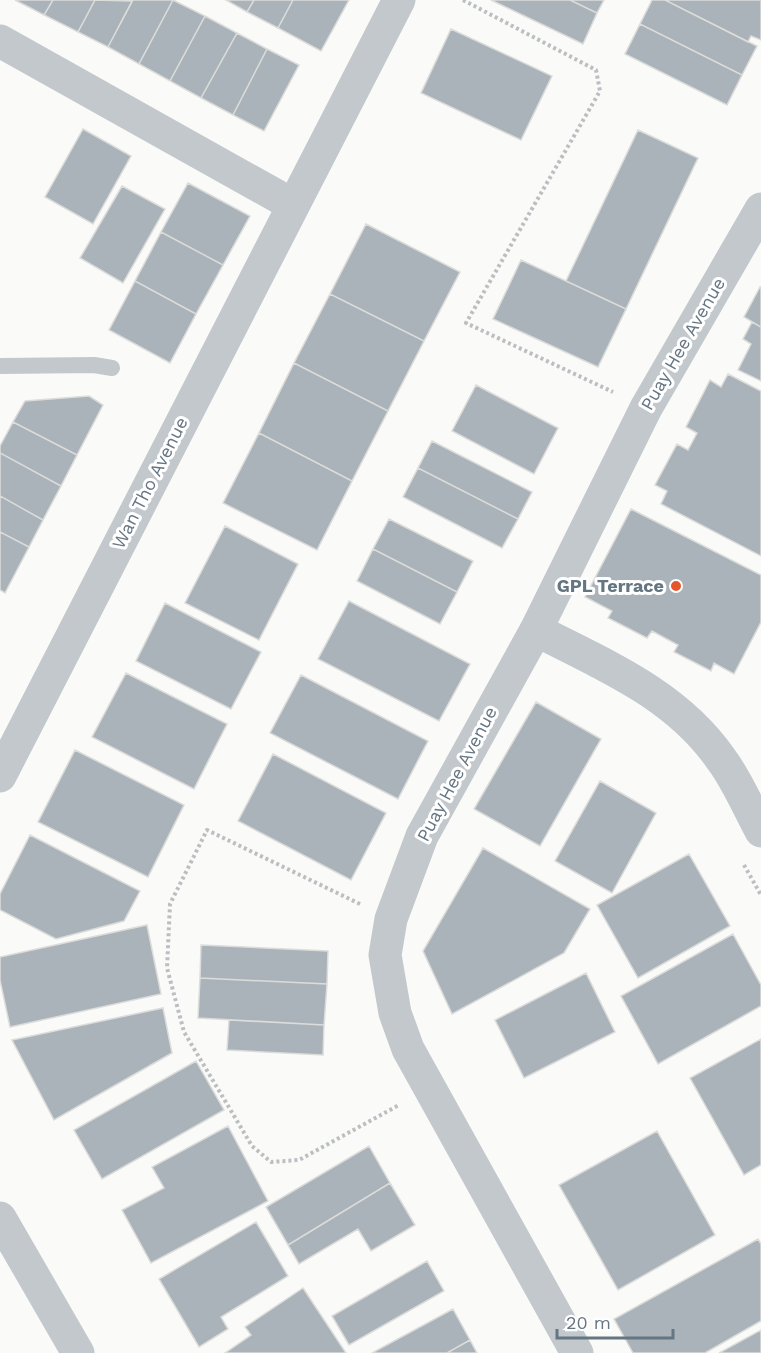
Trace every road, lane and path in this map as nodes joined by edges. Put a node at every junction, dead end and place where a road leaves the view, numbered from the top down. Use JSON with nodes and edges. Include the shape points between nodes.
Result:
{"nodes":[{"id":1,"x":399,"y":0,"type":"edge"},
{"id":2,"x":463,"y":0,"type":"edge"},
{"id":3,"x":0,"y":41,"type":"edge"},
{"id":4,"x":293,"y":205,"type":"junction"},
{"id":5,"x":761,"y":209,"type":"edge"},
{"id":6,"x":0,"y":366,"type":"edge"},
{"id":7,"x":112,"y":368,"type":"dead end"},
{"id":8,"x":646,"y":408,"type":"junction"},
{"id":9,"x":536,"y":630,"type":"junction"},
{"id":10,"x":2,"y":768,"type":"edge"},
{"id":11,"x":761,"y":831,"type":"edge"},
{"id":12,"x":738,"y":855,"type":"dead end"},
{"id":13,"x":761,"y":896,"type":"edge"},
{"id":14,"x":391,"y":919,"type":"junction"},
{"id":15,"x":428,"y":1089,"type":"junction"},
{"id":16,"x":0,"y":1218,"type":"edge"},
{"id":17,"x":78,"y":1353,"type":"edge"},
{"id":18,"x":577,"y":1353,"type":"edge"}],
"edges":[{"from":1,"to":4,"type":"street","name":"Wan Tho Avenue"},
{"from":2,"to":8,"type":"path","via":[[596,70],[600,91],[466,323]]},
{"from":3,"to":4,"type":"street"},
{"from":4,"to":10,"type":"street","name":"Wan Tho Avenue"},
{"from":5,"to":8,"type":"street","name":"Puay Hee Avenue"},
{"from":6,"to":7,"type":"lane"},
{"from":8,"to":9,"type":"street","name":"Puay Hee Avenue"},
{"from":9,"to":11,"type":"street","via":[[647,687],[688,720],[722,759]]},
{"from":9,"to":14,"type":"street","name":"Puay Hee Avenue","via":[[422,836]]},
{"from":12,"to":13,"type":"path"},
{"from":14,"to":15,"type":"street","name":"Puay Hee Avenue","via":[[385,956],[395,1013]]},
{"from":14,"to":15,"type":"path","via":[[207,830],[170,904],[167,968],[184,1032],[252,1146],[271,1162],[298,1160]]},
{"from":15,"to":18,"type":"street","name":"Puay Hee Avenue"},
{"from":16,"to":17,"type":"street"}]}
